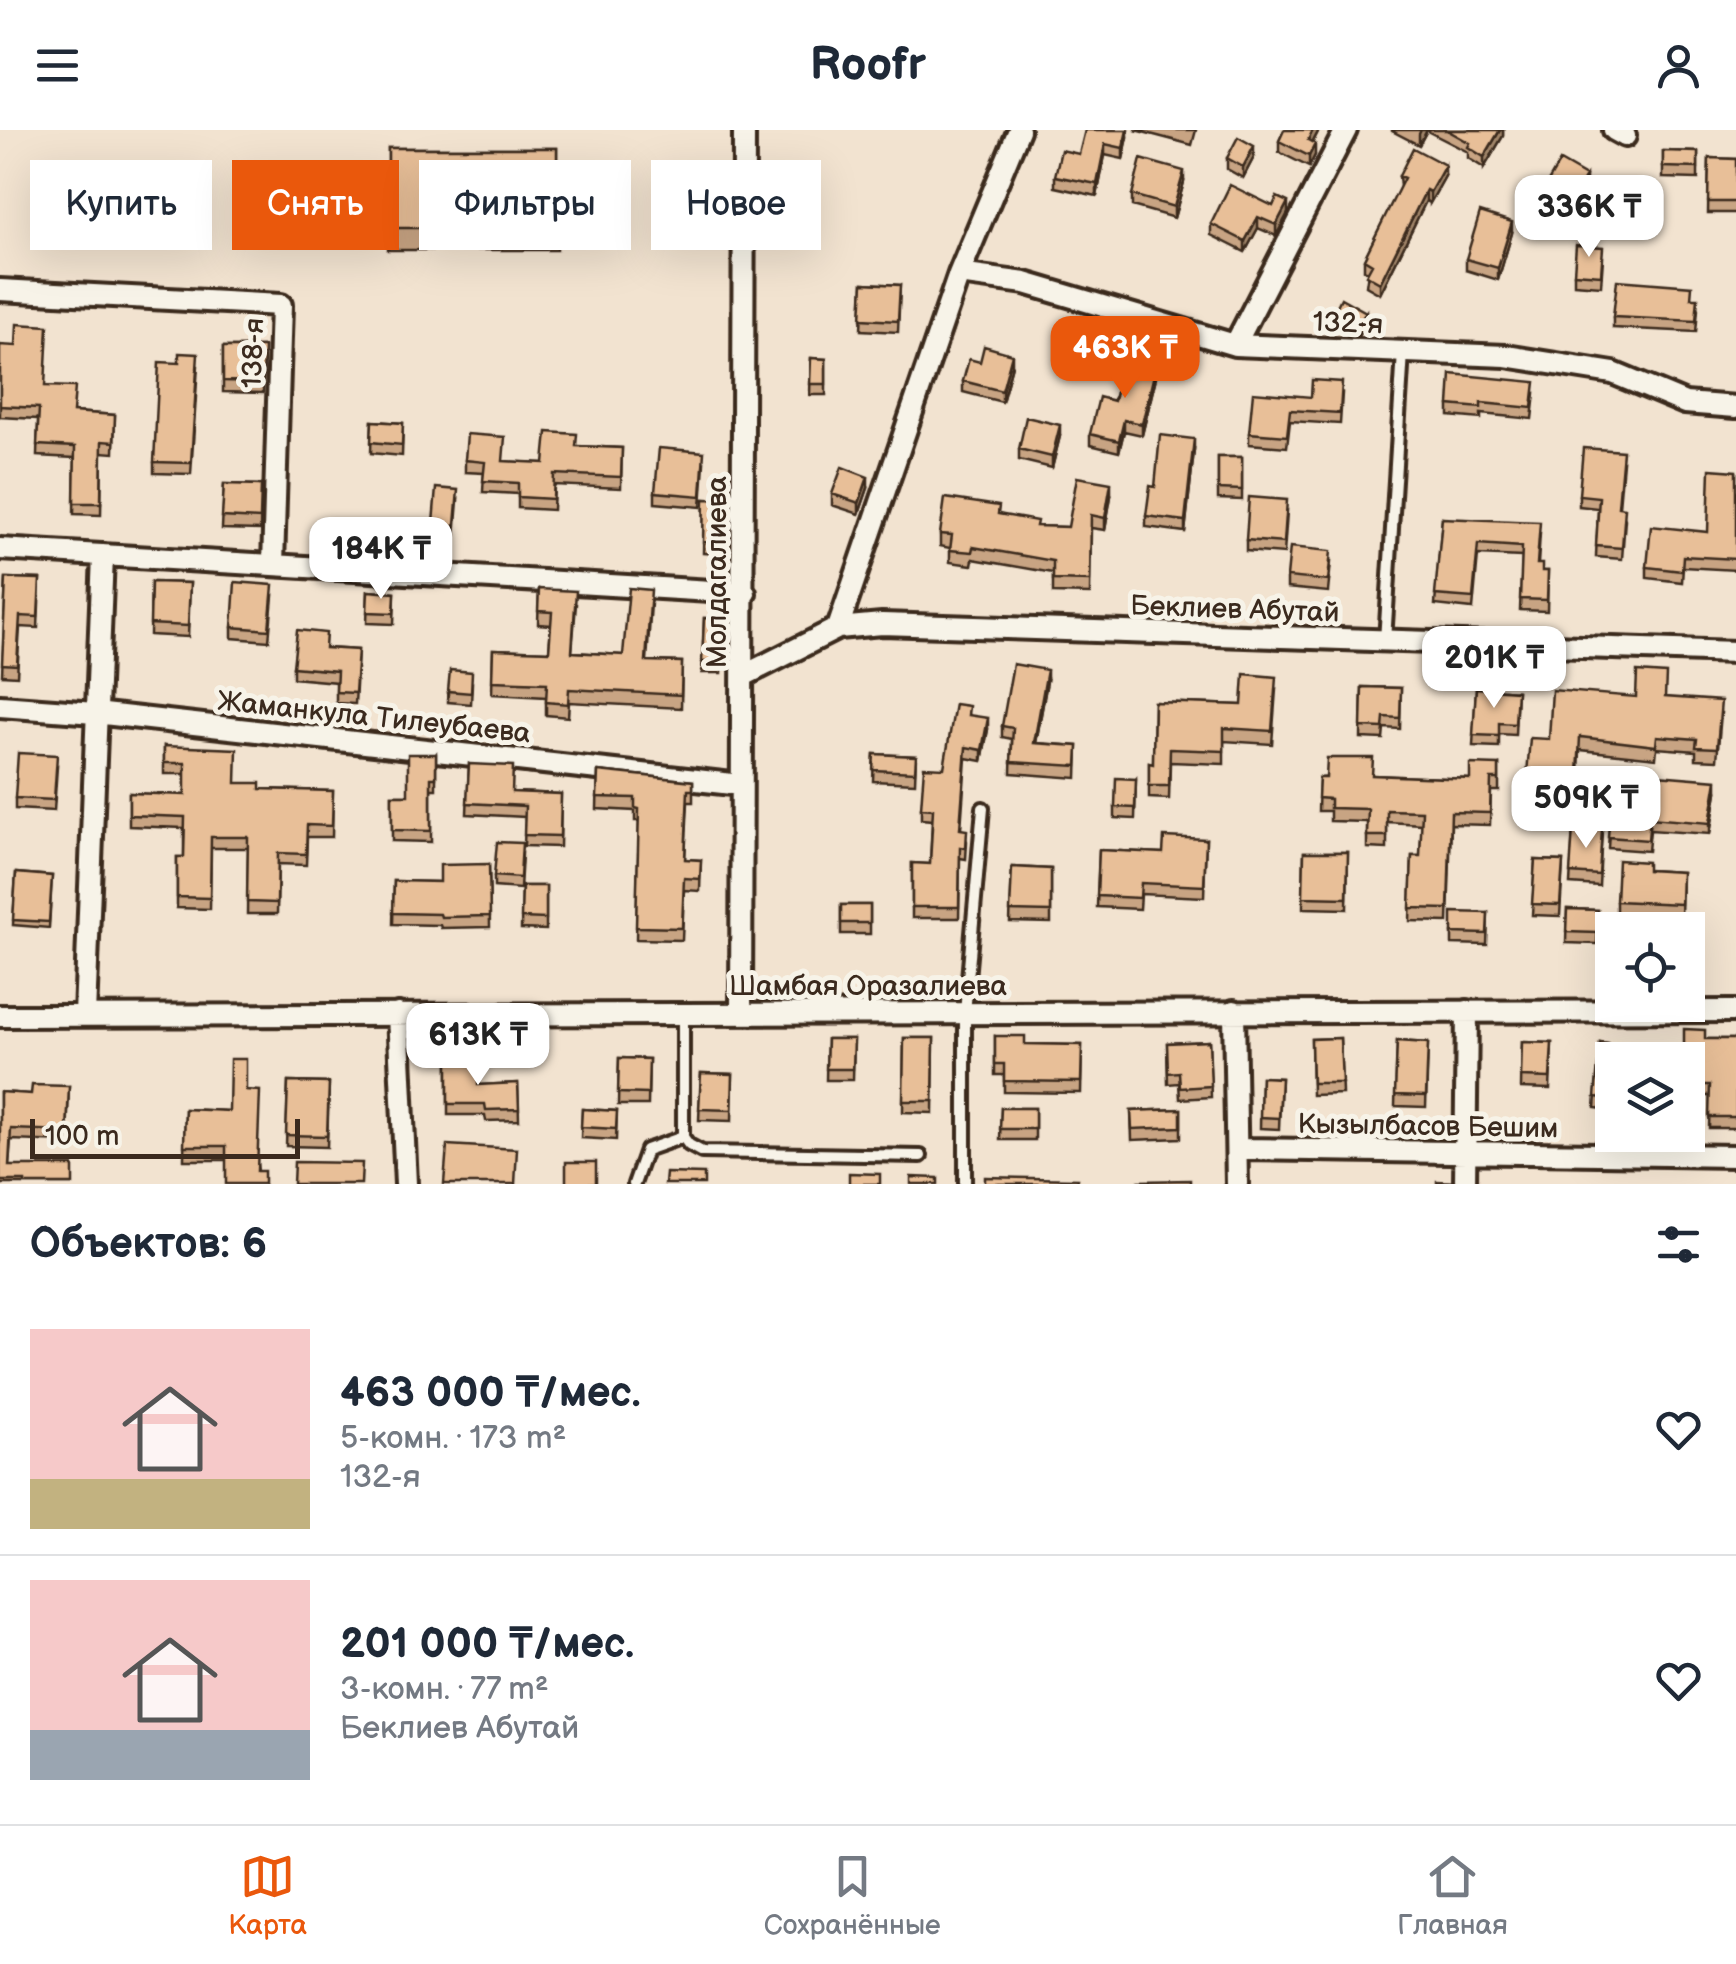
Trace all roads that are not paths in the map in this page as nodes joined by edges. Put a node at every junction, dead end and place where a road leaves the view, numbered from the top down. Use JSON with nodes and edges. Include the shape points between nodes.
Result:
{"nodes":[{"id":1,"x":744,"y":130,"type":"edge"},
{"id":2,"x":1019,"y":130,"type":"edge"},
{"id":3,"x":1346,"y":130,"type":"edge"},
{"id":4,"x":960,"y":274,"type":"junction"},
{"id":5,"x":0,"y":290,"type":"edge"},
{"id":6,"x":1235,"y":345,"type":"junction"},
{"id":7,"x":1403,"y":352,"type":"junction"},
{"id":8,"x":1736,"y":407,"type":"edge"},
{"id":9,"x":0,"y":548,"type":"edge"},
{"id":10,"x":102,"y":555,"type":"junction"},
{"id":11,"x":273,"y":564,"type":"junction"},
{"id":12,"x":745,"y":594,"type":"junction"},
{"id":13,"x":838,"y":628,"type":"junction"},
{"id":14,"x":1386,"y":640,"type":"junction"},
{"id":15,"x":1736,"y":652,"type":"edge"},
{"id":16,"x":743,"y":676,"type":"junction"},
{"id":17,"x":0,"y":706,"type":"edge"},
{"id":18,"x":95,"y":713,"type":"junction"},
{"id":19,"x":740,"y":786,"type":"junction"},
{"id":20,"x":982,"y":808,"type":"dead end"},
{"id":21,"x":1234,"y":1011,"type":"junction"},
{"id":22,"x":1468,"y":1011,"type":"junction"},
{"id":23,"x":1736,"y":1011,"type":"edge"},
{"id":24,"x":683,"y":1012,"type":"junction"},
{"id":25,"x":965,"y":1013,"type":"junction"},
{"id":26,"x":398,"y":1014,"type":"junction"},
{"id":27,"x":741,"y":1014,"type":"junction"},
{"id":28,"x":0,"y":1016,"type":"edge"},
{"id":29,"x":85,"y":1016,"type":"junction"},
{"id":30,"x":683,"y":1137,"type":"junction"},
{"id":31,"x":1239,"y":1150,"type":"junction"},
{"id":32,"x":1466,"y":1154,"type":"junction"},
{"id":33,"x":921,"y":1156,"type":"dead end"},
{"id":34,"x":1736,"y":1156,"type":"edge"},
{"id":35,"x":406,"y":1184,"type":"edge"},
{"id":36,"x":634,"y":1184,"type":"edge"},
{"id":37,"x":964,"y":1184,"type":"edge"},
{"id":38,"x":1238,"y":1184,"type":"edge"},
{"id":39,"x":1465,"y":1184,"type":"edge"}],
"edges":[{"from":1,"to":12,"type":"street","name":"Молдагалиева"},
{"from":2,"to":4,"type":"street"},
{"from":3,"to":6,"type":"street"},
{"from":4,"to":6,"type":"street","name":"132-я","via":[[1025,284]]},
{"from":4,"to":13,"type":"street"},
{"from":5,"to":11,"type":"street","name":"138-я","via":[[280,305]]},
{"from":6,"to":7,"type":"street","name":"132-я"},
{"from":7,"to":8,"type":"street","name":"132-я","via":[[1506,356],[1612,373],[1685,402]]},
{"from":7,"to":14,"type":"lane"},
{"from":9,"to":10,"type":"street"},
{"from":10,"to":11,"type":"street"},
{"from":10,"to":18,"type":"street"},
{"from":11,"to":12,"type":"street"},
{"from":12,"to":16,"type":"street","name":"Молдагалиева"},
{"from":13,"to":14,"type":"street","name":"Беклиев Абутай"},
{"from":13,"to":16,"type":"street","name":"Беклиев Абутай"},
{"from":14,"to":15,"type":"street","name":"Беклиев Абутай"},
{"from":16,"to":19,"type":"street","name":"Молдагалиева"},
{"from":17,"to":18,"type":"street","name":"Жаманкула Тилеубаева"},
{"from":18,"to":19,"type":"street","name":"Жаманкула Тилеубаева"},
{"from":18,"to":29,"type":"street"},
{"from":19,"to":27,"type":"street","name":"Молдагалиева"},
{"from":20,"to":25,"type":"lane"},
{"from":21,"to":22,"type":"street","name":"Шамбая Оразалиева"},
{"from":21,"to":25,"type":"street","name":"Шамбая Оразалиева"},
{"from":21,"to":31,"type":"street"},
{"from":22,"to":23,"type":"street","name":"Шамбая Оразалиева"},
{"from":22,"to":32,"type":"street"},
{"from":24,"to":26,"type":"street","name":"Шамбая Оразалиева"},
{"from":24,"to":27,"type":"street","name":"Шамбая Оразалиева"},
{"from":24,"to":30,"type":"lane"},
{"from":25,"to":27,"type":"street","name":"Шамбая Оразалиева"},
{"from":25,"to":37,"type":"lane"},
{"from":26,"to":29,"type":"street","name":"Шамбая Оразалиева"},
{"from":26,"to":35,"type":"street"},
{"from":28,"to":29,"type":"street","name":"Шамбая Оразалиева"},
{"from":30,"to":33,"type":"lane","via":[[702,1152]]},
{"from":30,"to":36,"type":"lane","via":[[646,1150]]},
{"from":31,"to":32,"type":"street","name":"Кызылбасов Бешим"},
{"from":31,"to":38,"type":"street"},
{"from":32,"to":34,"type":"street","name":"Кызылбасов Бешим"},
{"from":32,"to":39,"type":"street"}]}
